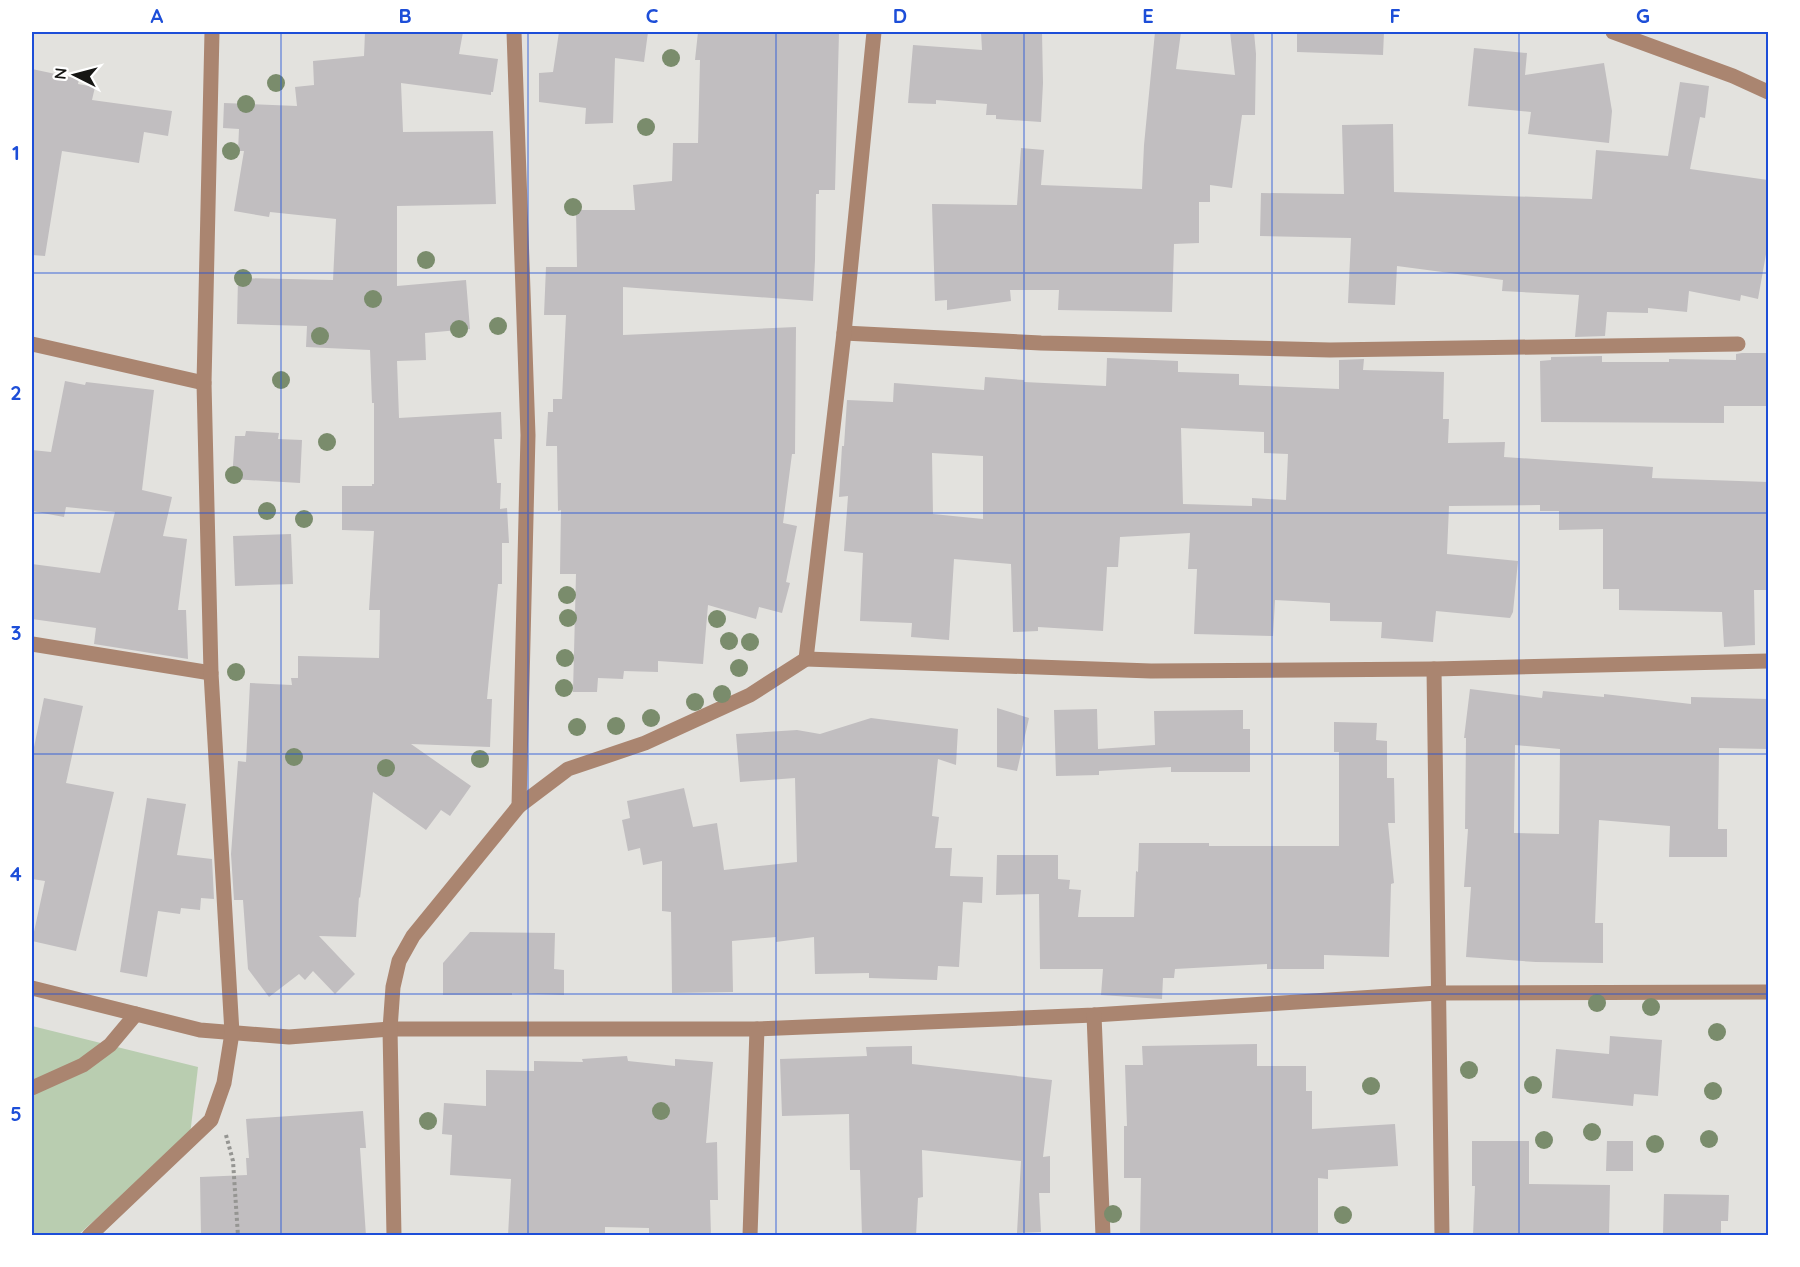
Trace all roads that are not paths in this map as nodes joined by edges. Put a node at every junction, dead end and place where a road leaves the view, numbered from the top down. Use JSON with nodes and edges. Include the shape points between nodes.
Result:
{"nodes":[{"id":1,"x":212,"y":32,"type":"edge"},
{"id":2,"x":514,"y":32,"type":"edge"},
{"id":3,"x":874,"y":32,"type":"edge"},
{"id":4,"x":1613,"y":32,"type":"edge"},
{"id":5,"x":1768,"y":92,"type":"edge"},
{"id":6,"x":844,"y":333,"type":"junction"},
{"id":7,"x":32,"y":344,"type":"edge"},
{"id":8,"x":1738,"y":344,"type":"dead end"},
{"id":9,"x":204,"y":383,"type":"junction"},
{"id":10,"x":32,"y":644,"type":"edge"},
{"id":11,"x":806,"y":659,"type":"junction"},
{"id":12,"x":1768,"y":661,"type":"edge"},
{"id":13,"x":1434,"y":669,"type":"junction"},
{"id":14,"x":211,"y":673,"type":"junction"},
{"id":15,"x":519,"y":806,"type":"junction"},
{"id":16,"x":32,"y":988,"type":"edge"},
{"id":17,"x":1768,"y":992,"type":"edge"},
{"id":18,"x":1438,"y":993,"type":"junction"},
{"id":19,"x":136,"y":1014,"type":"junction"},
{"id":20,"x":1094,"y":1015,"type":"junction"},
{"id":21,"x":390,"y":1029,"type":"junction"},
{"id":22,"x":757,"y":1029,"type":"junction"},
{"id":23,"x":232,"y":1034,"type":"junction"},
{"id":24,"x":32,"y":1088,"type":"edge"},
{"id":25,"x":89,"y":1236,"type":"edge"},
{"id":26,"x":394,"y":1236,"type":"edge"},
{"id":27,"x":750,"y":1236,"type":"edge"},
{"id":28,"x":1103,"y":1236,"type":"edge"},
{"id":29,"x":1442,"y":1236,"type":"edge"}],
"edges":[{"from":1,"to":9,"type":"street"},
{"from":2,"to":15,"type":"street","via":[[528,435]]},
{"from":3,"to":6,"type":"street"},
{"from":4,"to":5,"type":"street"},
{"from":6,"to":8,"type":"street","via":[[1041,343],[1330,350]]},
{"from":6,"to":11,"type":"street"},
{"from":7,"to":9,"type":"street"},
{"from":9,"to":14,"type":"street"},
{"from":10,"to":14,"type":"street"},
{"from":11,"to":13,"type":"street","via":[[1151,671]]},
{"from":11,"to":15,"type":"street","via":[[750,695],[645,743],[568,769]]},
{"from":12,"to":13,"type":"street"},
{"from":13,"to":18,"type":"street"},
{"from":14,"to":23,"type":"street"},
{"from":15,"to":21,"type":"street","via":[[413,936],[399,961]]},
{"from":16,"to":19,"type":"street"},
{"from":17,"to":18,"type":"street"},
{"from":18,"to":20,"type":"street"},
{"from":18,"to":29,"type":"street"},
{"from":19,"to":23,"type":"street"},
{"from":19,"to":24,"type":"street","via":[[110,1045],[83,1065]]},
{"from":20,"to":22,"type":"street"},
{"from":20,"to":28,"type":"street"},
{"from":21,"to":22,"type":"street"},
{"from":21,"to":23,"type":"street","via":[[289,1036]]},
{"from":21,"to":26,"type":"street"},
{"from":22,"to":27,"type":"street"},
{"from":23,"to":25,"type":"street","via":[[224,1083],[211,1120]]}]}
